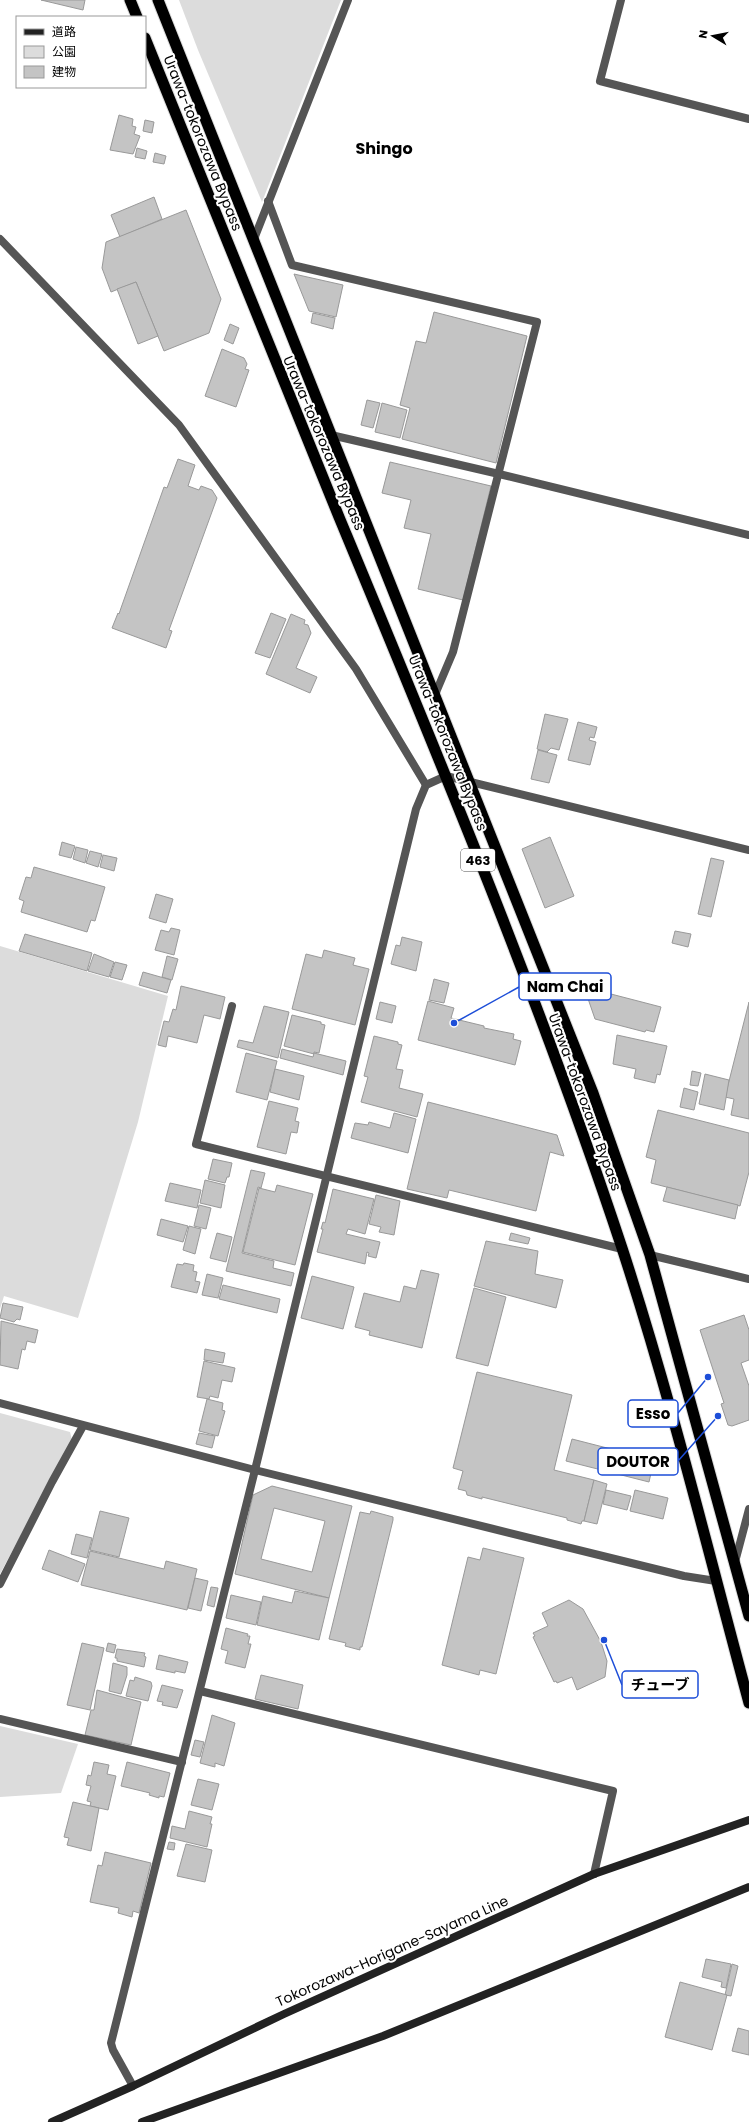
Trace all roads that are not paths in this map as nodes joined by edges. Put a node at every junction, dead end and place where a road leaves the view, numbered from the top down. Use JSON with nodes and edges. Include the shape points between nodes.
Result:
{"nodes":[{"id":1,"x":130,"y":0,"type":"edge"},
{"id":2,"x":158,"y":0,"type":"edge"},
{"id":3,"x":348,"y":0,"type":"edge"},
{"id":4,"x":621,"y":0,"type":"edge"},
{"id":5,"x":137,"y":16,"type":"edge"},
{"id":6,"x":146,"y":41,"type":"edge"},
{"id":7,"x":749,"y":119,"type":"edge"},
{"id":8,"x":268,"y":201,"type":"junction"},
{"id":9,"x":0,"y":239,"type":"edge"},
{"id":10,"x":254,"y":239,"type":"junction"},
{"id":11,"x":331,"y":435,"type":"junction"},
{"id":12,"x":499,"y":474,"type":"junction"},
{"id":13,"x":749,"y":535,"type":"edge"},
{"id":14,"x":434,"y":698,"type":"junction"},
{"id":15,"x":446,"y":776,"type":"junction"},
{"id":16,"x":468,"y":780,"type":"junction"},
{"id":17,"x":426,"y":785,"type":"junction"},
{"id":18,"x":749,"y":850,"type":"edge"},
{"id":19,"x":232,"y":1006,"type":"dead end"},
{"id":20,"x":327,"y":1177,"type":"junction"},
{"id":21,"x":622,"y":1249,"type":"junction"},
{"id":22,"x":650,"y":1255,"type":"junction"},
{"id":23,"x":749,"y":1279,"type":"edge"},
{"id":24,"x":0,"y":1403,"type":"edge"},
{"id":25,"x":83,"y":1426,"type":"junction"},
{"id":26,"x":255,"y":1470,"type":"junction"},
{"id":27,"x":749,"y":1509,"type":"edge"},
{"id":28,"x":735,"y":1562,"type":"junction"},
{"id":29,"x":716,"y":1581,"type":"junction"},
{"id":30,"x":0,"y":1584,"type":"edge"},
{"id":31,"x":745,"y":1591,"type":"edge"},
{"id":32,"x":749,"y":1616,"type":"edge"},
{"id":33,"x":200,"y":1691,"type":"junction"},
{"id":34,"x":749,"y":1703,"type":"edge"},
{"id":35,"x":0,"y":1719,"type":"edge"},
{"id":36,"x":182,"y":1762,"type":"junction"},
{"id":37,"x":749,"y":1820,"type":"edge"},
{"id":38,"x":594,"y":1874,"type":"junction"},
{"id":39,"x":749,"y":1887,"type":"edge"},
{"id":40,"x":133,"y":2086,"type":"junction"},
{"id":41,"x":52,"y":2122,"type":"edge"},
{"id":42,"x":142,"y":2122,"type":"edge"}],
"edges":[{"from":1,"to":5,"type":"highway"},
{"from":2,"to":10,"type":"highway","name":"Urawa-tokorozawa Bypass","number":"463"},
{"from":3,"to":8,"type":"street"},
{"from":4,"to":7,"type":"street","via":[[600,81]]},
{"from":6,"to":15,"type":"highway","name":"Urawa-tokorozawa Bypass","number":"463","via":[[258,322]]},
{"from":8,"to":10,"type":"street"},
{"from":8,"to":12,"type":"street","via":[[292,265],[537,322]]},
{"from":9,"to":17,"type":"street","via":[[179,425],[356,669]]},
{"from":10,"to":11,"type":"highway","name":"Urawa-tokorozawa Bypass","number":"463"},
{"from":11,"to":12,"type":"street"},
{"from":11,"to":14,"type":"highway","name":"Urawa-tokorozawa Bypass","number":"463"},
{"from":12,"to":13,"type":"street"},
{"from":12,"to":14,"type":"street","via":[[453,652]]},
{"from":14,"to":16,"type":"highway","name":"Urawa-tokorozawa Bypass","number":"463"},
{"from":15,"to":16,"type":"street"},
{"from":15,"to":17,"type":"street"},
{"from":15,"to":21,"type":"highway","name":"Urawa-tokorozawa Bypass","number":"463","via":[[555,1059]]},
{"from":16,"to":18,"type":"street"},
{"from":16,"to":22,"type":"highway","name":"Urawa-tokorozawa Bypass","number":"463","via":[[593,1093]]},
{"from":17,"to":20,"type":"street","via":[[416,809]]},
{"from":19,"to":20,"type":"street","via":[[196,1144]]},
{"from":20,"to":21,"type":"street"},
{"from":20,"to":26,"type":"street"},
{"from":21,"to":29,"type":"highway","name":"Urawa-tokorozawa Bypass","number":"463","via":[[668,1401]]},
{"from":22,"to":23,"type":"street"},
{"from":22,"to":28,"type":"highway","name":"Urawa-tokorozawa Bypass","number":"463"},
{"from":24,"to":25,"type":"street"},
{"from":25,"to":26,"type":"street"},
{"from":25,"to":30,"type":"street"},
{"from":26,"to":29,"type":"street","via":[[677,1574]]},
{"from":26,"to":33,"type":"street"},
{"from":27,"to":28,"type":"street"},
{"from":28,"to":31,"type":"highway","name":"Urawa-tokorozawa Bypass","number":"463"},
{"from":29,"to":34,"type":"highway","name":"Urawa-tokorozawa Bypass","number":"463"},
{"from":31,"to":32,"type":"highway","name":"Urawa-tokorozawa Bypass","number":"463"},
{"from":33,"to":36,"type":"street"},
{"from":33,"to":38,"type":"street","via":[[613,1791]]},
{"from":35,"to":36,"type":"street"},
{"from":36,"to":40,"type":"street","via":[[111,2043]]},
{"from":37,"to":38,"type":"main road","name":"Tokorozawa-Horigane-Sayama Line"},
{"from":38,"to":40,"type":"main road","name":"Tokorozawa-Horigane-Sayama Line","via":[[284,2014]]},
{"from":39,"to":42,"type":"main road","via":[[383,2036]]},
{"from":40,"to":41,"type":"main road","name":"Tokorozawa-Horigane-Sayama Line"}]}
